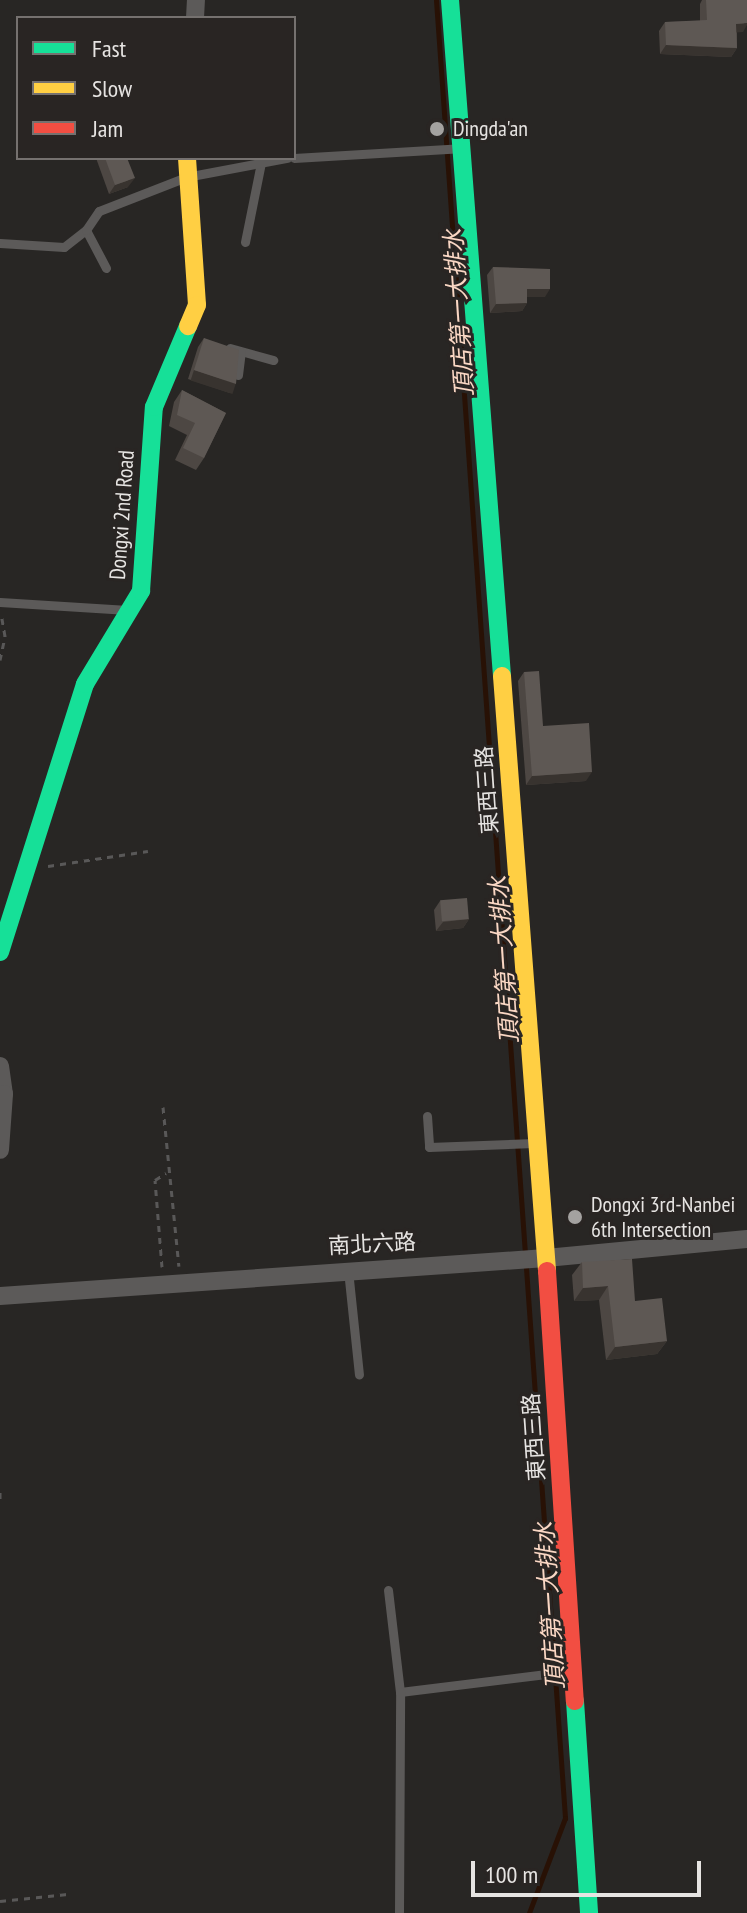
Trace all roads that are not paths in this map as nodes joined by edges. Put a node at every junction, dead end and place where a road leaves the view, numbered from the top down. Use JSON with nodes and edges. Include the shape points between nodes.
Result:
{"nodes":[{"id":1,"x":450,"y":0,"type":"edge"},
{"id":2,"x":464,"y":148,"type":"junction"},
{"id":3,"x":296,"y":158,"type":"edge"},
{"id":4,"x":253,"y":160,"type":"edge"},
{"id":5,"x":262,"y":160,"type":"edge"},
{"id":6,"x":187,"y":167,"type":"edge"},
{"id":7,"x":86,"y":230,"type":"junction"},
{"id":8,"x":245,"y":242,"type":"dead end"},
{"id":9,"x":0,"y":243,"type":"edge"},
{"id":10,"x":106,"y":268,"type":"dead end"},
{"id":11,"x":213,"y":342,"type":"edge"},
{"id":12,"x":241,"y":352,"type":"junction"},
{"id":13,"x":273,"y":360,"type":"dead end"},
{"id":14,"x":238,"y":375,"type":"edge"},
{"id":15,"x":0,"y":602,"type":"edge"},
{"id":16,"x":131,"y":611,"type":"junction"},
{"id":17,"x":0,"y":952,"type":"edge"},
{"id":18,"x":0,"y":1066,"type":"edge"},
{"id":19,"x":427,"y":1116,"type":"dead end"},
{"id":20,"x":537,"y":1142,"type":"junction"},
{"id":21,"x":0,"y":1150,"type":"edge"},
{"id":22,"x":747,"y":1239,"type":"edge"},
{"id":23,"x":546,"y":1258,"type":"junction"},
{"id":24,"x":348,"y":1269,"type":"junction"},
{"id":25,"x":0,"y":1296,"type":"edge"},
{"id":26,"x":359,"y":1374,"type":"dead end"},
{"id":27,"x":388,"y":1590,"type":"dead end"},
{"id":28,"x":574,"y":1671,"type":"junction"},
{"id":29,"x":400,"y":1692,"type":"junction"},
{"id":30,"x":399,"y":1913,"type":"edge"},
{"id":31,"x":589,"y":1913,"type":"edge"}],
"edges":[{"from":1,"to":2,"type":"street","name":"東西三路"},
{"from":2,"to":3,"type":"lane"},
{"from":2,"to":20,"type":"street","name":"東西三路"},
{"from":4,"to":6,"type":"lane"},
{"from":5,"to":8,"type":"lane"},
{"from":6,"to":7,"type":"lane","via":[[99,211]]},
{"from":6,"to":16,"type":"street","name":"Dongxi 2nd Road","via":[[197,305],[192,334],[154,407],[141,591]]},
{"from":7,"to":9,"type":"lane","via":[[64,247]]},
{"from":7,"to":10,"type":"lane"},
{"from":11,"to":12,"type":"lane"},
{"from":12,"to":13,"type":"lane"},
{"from":12,"to":14,"type":"lane"},
{"from":15,"to":16,"type":"lane"},
{"from":16,"to":17,"type":"street","name":"Dongxi 2nd Road","via":[[85,684]]},
{"from":18,"to":21,"type":"street"},
{"from":19,"to":20,"type":"lane","via":[[429,1147]]},
{"from":20,"to":23,"type":"street","name":"東西三路"},
{"from":22,"to":23,"type":"street","name":"南北六路"},
{"from":23,"to":24,"type":"street","name":"南北六路"},
{"from":23,"to":28,"type":"street","name":"東西三路"},
{"from":24,"to":25,"type":"street","name":"南北六路"},
{"from":24,"to":26,"type":"lane"},
{"from":27,"to":29,"type":"lane"},
{"from":28,"to":29,"type":"lane"},
{"from":28,"to":31,"type":"street","name":"東西三路"},
{"from":29,"to":30,"type":"lane"}]}
